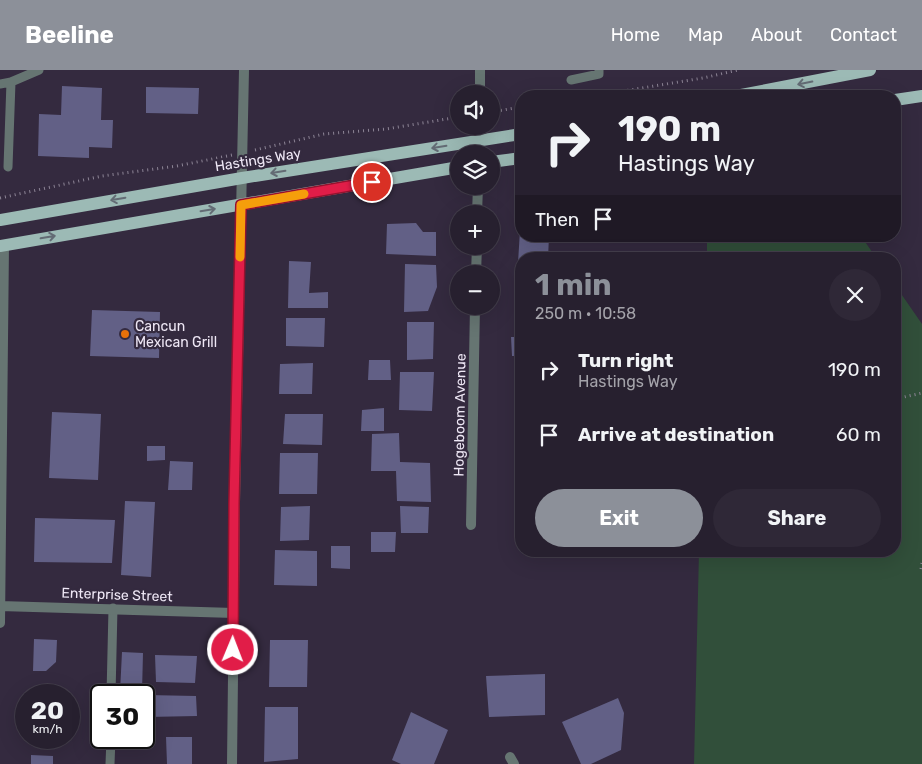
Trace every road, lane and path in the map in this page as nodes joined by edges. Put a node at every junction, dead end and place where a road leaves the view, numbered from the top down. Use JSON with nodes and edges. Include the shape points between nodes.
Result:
{"nodes":[{"id":1,"x":39,"y":70,"type":"edge"},
{"id":2,"x":244,"y":70,"type":"edge"},
{"id":3,"x":480,"y":70,"type":"edge"},
{"id":4,"x":600,"y":70,"type":"edge"},
{"id":5,"x":737,"y":70,"type":"edge"},
{"id":6,"x":870,"y":70,"type":"edge"},
{"id":7,"x":571,"y":80,"type":"dead end"},
{"id":8,"x":11,"y":82,"type":"junction"},
{"id":9,"x":0,"y":84,"type":"edge"},
{"id":10,"x":480,"y":85,"type":"edge"},
{"id":11,"x":630,"y":90,"type":"edge"},
{"id":12,"x":767,"y":90,"type":"edge"},
{"id":13,"x":922,"y":96,"type":"edge"},
{"id":14,"x":901,"y":99,"type":"edge"},
{"id":15,"x":515,"y":108,"type":"edge"},
{"id":16,"x":500,"y":110,"type":"edge"},
{"id":17,"x":515,"y":136,"type":"edge"},
{"id":18,"x":484,"y":145,"type":"edge"},
{"id":19,"x":450,"y":151,"type":"edge"},
{"id":20,"x":515,"y":159,"type":"edge"},
{"id":21,"x":500,"y":161,"type":"edge"},
{"id":22,"x":8,"y":167,"type":"dead end"},
{"id":23,"x":450,"y":169,"type":"edge"},
{"id":24,"x":242,"y":178,"type":"junction"},
{"id":25,"x":241,"y":205,"type":"junction"},
{"id":26,"x":0,"y":220,"type":"edge"},
{"id":27,"x":2,"y":245,"type":"edge"},
{"id":28,"x":476,"y":315,"type":"edge"},
{"id":29,"x":922,"y":393,"type":"edge"},
{"id":30,"x":901,"y":398,"type":"edge"},
{"id":31,"x":471,"y":525,"type":"dead end"},
{"id":32,"x":922,"y":563,"type":"edge"},
{"id":33,"x":921,"y":569,"type":"dead end"},
{"id":34,"x":0,"y":606,"type":"edge"},
{"id":35,"x":113,"y":608,"type":"junction"},
{"id":36,"x":234,"y":613,"type":"junction"},
{"id":37,"x":0,"y":622,"type":"edge"},
{"id":38,"x":112,"y":684,"type":"edge"},
{"id":39,"x":111,"y":749,"type":"edge"},
{"id":40,"x":110,"y":764,"type":"edge"},
{"id":41,"x":232,"y":764,"type":"edge"}],
"edges":[{"from":1,"to":8,"type":"lane"},
{"from":2,"to":24,"type":"street"},
{"from":3,"to":10,"type":"street"},
{"from":4,"to":7,"type":"lane","via":[[599,74]]},
{"from":5,"to":11,"type":"path"},
{"from":6,"to":12,"type":"main road","one_way":true},
{"from":8,"to":9,"type":"lane"},
{"from":8,"to":22,"type":"lane"},
{"from":13,"to":14,"type":"main road"},
{"from":15,"to":16,"type":"path"},
{"from":17,"to":18,"type":"main road","name":"Hastings Way"},
{"from":19,"to":24,"type":"main road","name":"Hastings Way","one_way":true},
{"from":20,"to":21,"type":"main road"},
{"from":23,"to":25,"type":"main road"},
{"from":24,"to":25,"type":"street"},
{"from":24,"to":26,"type":"main road","name":"Hastings Way","one_way":true},
{"from":27,"to":25,"type":"main road","one_way":true},
{"from":25,"to":36,"type":"street"},
{"from":27,"to":34,"type":"street"},
{"from":28,"to":31,"type":"street","name":"Hogeboom Avenue"},
{"from":29,"to":30,"type":"path"},
{"from":32,"to":33,"type":"path"},
{"from":34,"to":35,"type":"street","name":"Enterprise Street"},
{"from":34,"to":37,"type":"street"},
{"from":35,"to":36,"type":"street","name":"Enterprise Street"},
{"from":35,"to":38,"type":"lane"},
{"from":36,"to":41,"type":"street"},
{"from":39,"to":40,"type":"lane"}]}
